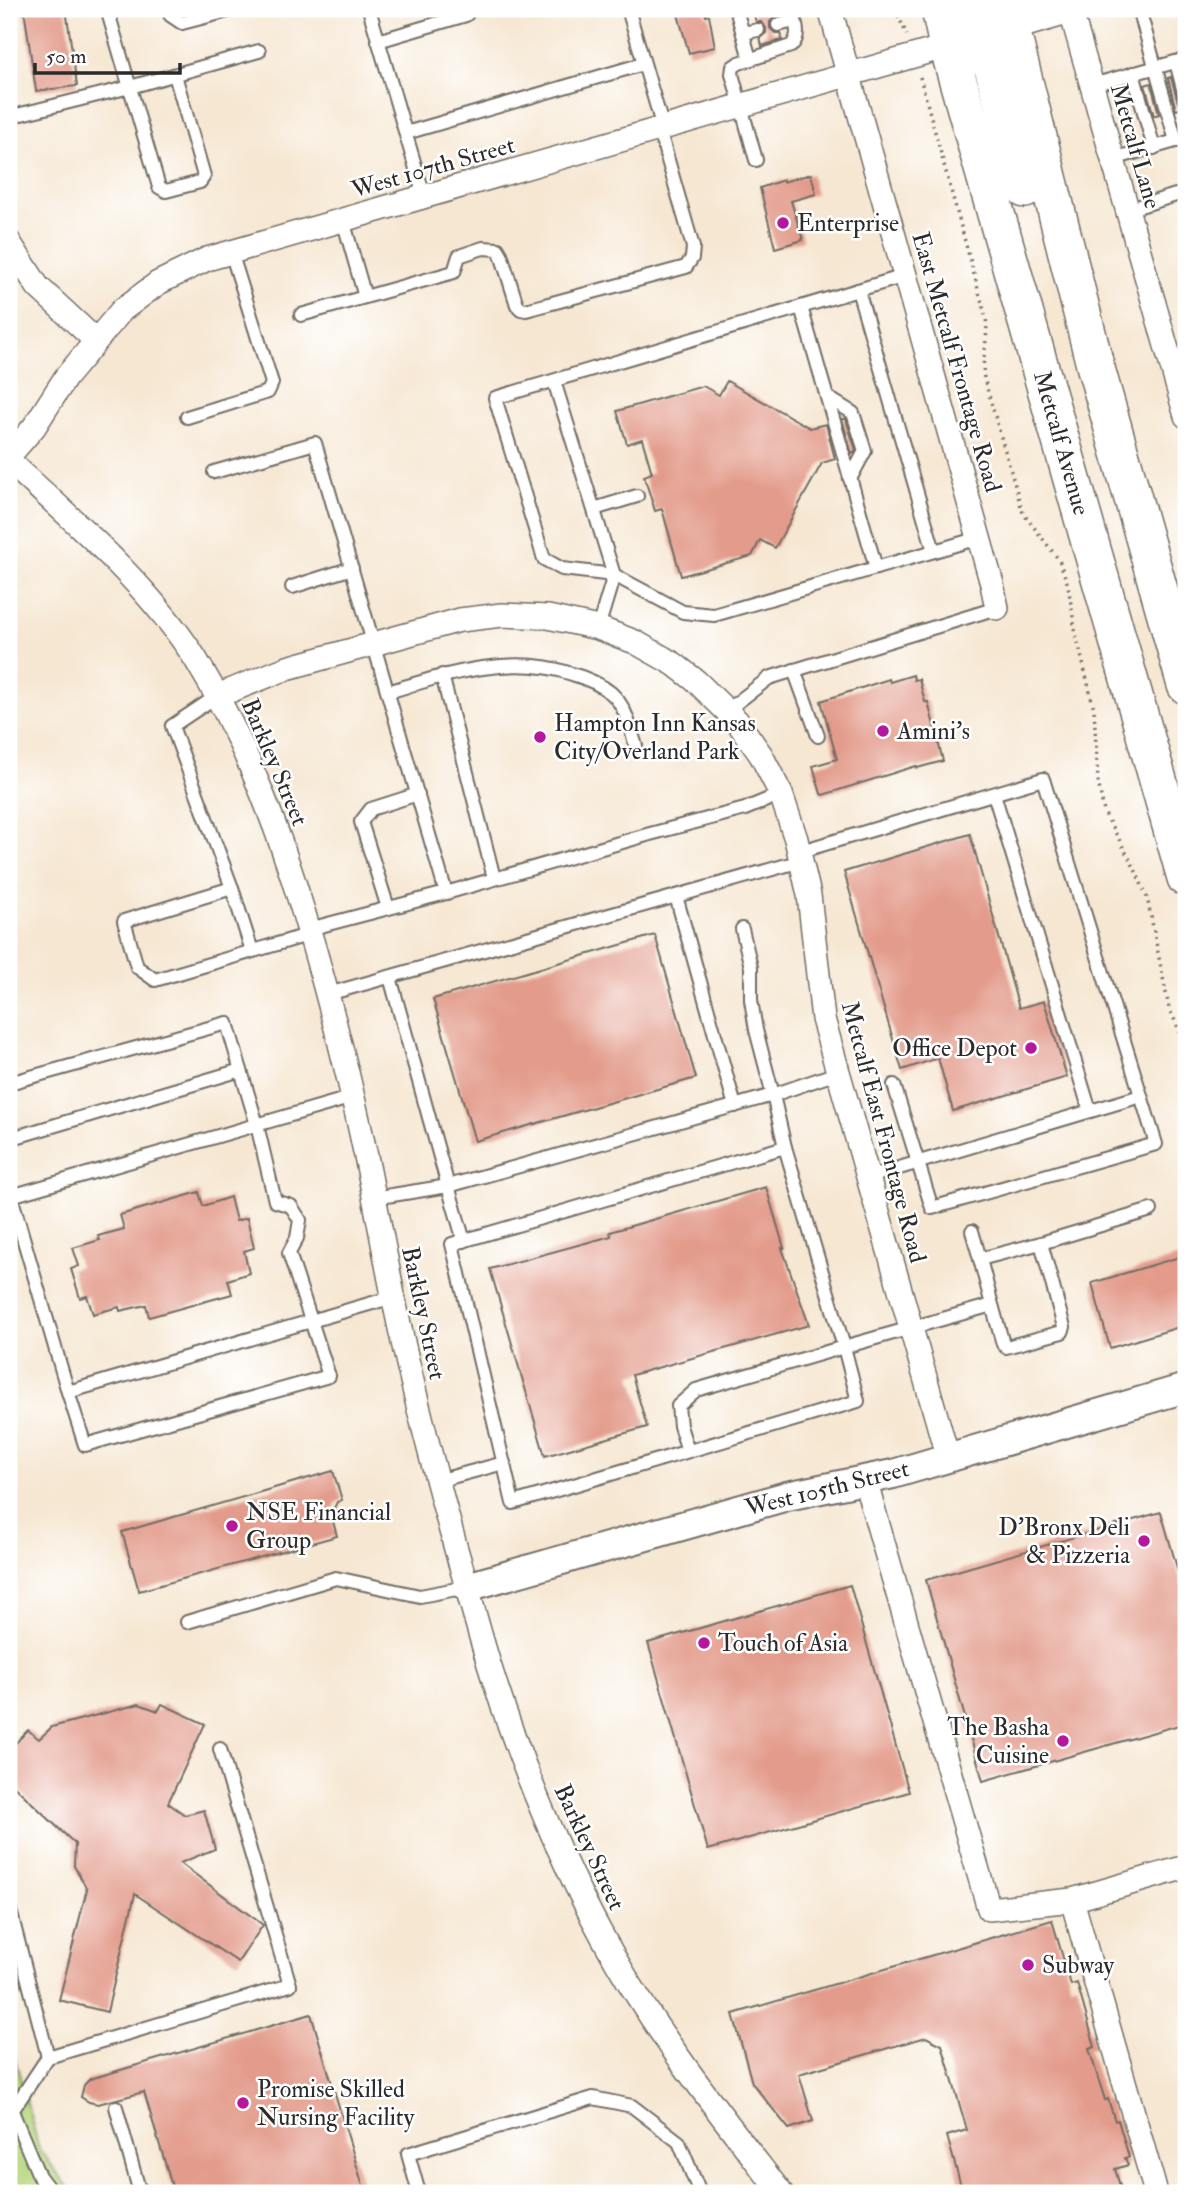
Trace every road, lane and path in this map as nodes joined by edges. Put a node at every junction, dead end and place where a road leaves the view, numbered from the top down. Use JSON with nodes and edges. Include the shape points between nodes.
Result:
{"nodes":[{"id":1,"x":107,"y":9,"type":"edge"},
{"id":2,"x":169,"y":9,"type":"edge"},
{"id":3,"x":236,"y":9,"type":"edge"},
{"id":4,"x":369,"y":9,"type":"edge"},
{"id":5,"x":471,"y":9,"type":"edge"},
{"id":6,"x":628,"y":9,"type":"edge"},
{"id":7,"x":736,"y":9,"type":"edge"},
{"id":8,"x":830,"y":9,"type":"edge"},
{"id":9,"x":895,"y":9,"type":"edge"},
{"id":10,"x":940,"y":9,"type":"edge"},
{"id":11,"x":969,"y":9,"type":"edge"},
{"id":12,"x":1139,"y":9,"type":"edge"},
{"id":13,"x":1076,"y":10,"type":"edge"},
{"id":14,"x":794,"y":15,"type":"edge"},
{"id":15,"x":1009,"y":19,"type":"edge"},
{"id":16,"x":778,"y":25,"type":"dead end"},
{"id":17,"x":758,"y":30,"type":"dead end"},
{"id":18,"x":743,"y":33,"type":"junction"},
{"id":19,"x":908,"y":37,"type":"dead end"},
{"id":20,"x":378,"y":41,"type":"junction"},
{"id":21,"x":948,"y":46,"type":"junction"},
{"id":22,"x":259,"y":51,"type":"dead end"},
{"id":23,"x":750,"y":59,"type":"junction"},
{"id":24,"x":1181,"y":60,"type":"edge"},
{"id":25,"x":643,"y":64,"type":"junction"},
{"id":26,"x":1155,"y":68,"type":"junction"},
{"id":27,"x":1133,"y":73,"type":"junction"},
{"id":28,"x":175,"y":75,"type":"junction"},
{"id":29,"x":848,"y":75,"type":"junction"},
{"id":30,"x":919,"y":77,"type":"dead end"},
{"id":31,"x":1091,"y":85,"type":"junction"},
{"id":32,"x":130,"y":87,"type":"junction"},
{"id":33,"x":1186,"y":100,"type":"edge"},
{"id":34,"x":740,"y":106,"type":"junction"},
{"id":35,"x":9,"y":117,"type":"edge"},
{"id":36,"x":661,"y":129,"type":"junction"},
{"id":37,"x":406,"y":133,"type":"junction"},
{"id":38,"x":1181,"y":140,"type":"edge"},
{"id":39,"x":1154,"y":148,"type":"junction"},
{"id":40,"x":1113,"y":159,"type":"junction"},
{"id":41,"x":756,"y":160,"type":"dead end"},
{"id":42,"x":1186,"y":195,"type":"edge"},
{"id":43,"x":424,"y":197,"type":"junction"},
{"id":44,"x":1127,"y":210,"type":"junction"},
{"id":45,"x":343,"y":220,"type":"junction"},
{"id":46,"x":9,"y":242,"type":"edge"},
{"id":47,"x":231,"y":252,"type":"junction"},
{"id":48,"x":905,"y":276,"type":"junction"},
{"id":49,"x":858,"y":289,"type":"junction"},
{"id":50,"x":365,"y":297,"type":"junction"},
{"id":51,"x":802,"y":307,"type":"junction"},
{"id":52,"x":301,"y":315,"type":"dead end"},
{"id":53,"x":95,"y":340,"type":"junction"},
{"id":54,"x":1095,"y":365,"type":"junction"},
{"id":55,"x":554,"y":381,"type":"junction"},
{"id":56,"x":1183,"y":389,"type":"edge"},
{"id":57,"x":827,"y":397,"type":"junction"},
{"id":58,"x":1186,"y":416,"type":"edge"},
{"id":59,"x":187,"y":417,"type":"dead end"},
{"id":60,"x":9,"y":459,"type":"edge"},
{"id":61,"x":215,"y":472,"type":"dead end"},
{"id":62,"x":850,"y":479,"type":"junction"},
{"id":63,"x":637,"y":496,"type":"dead end"},
{"id":64,"x":594,"y":509,"type":"junction"},
{"id":65,"x":979,"y":538,"type":"junction"},
{"id":66,"x":934,"y":551,"type":"junction"},
{"id":67,"x":352,"y":568,"type":"junction"},
{"id":68,"x":876,"y":568,"type":"junction"},
{"id":69,"x":614,"y":575,"type":"junction"},
{"id":70,"x":292,"y":587,"type":"dead end"},
{"id":71,"x":997,"y":608,"type":"joint"},
{"id":72,"x":598,"y":628,"type":"junction"},
{"id":73,"x":374,"y":642,"type":"junction"},
{"id":74,"x":794,"y":670,"type":"junction"},
{"id":75,"x":442,"y":675,"type":"junction"},
{"id":76,"x":1186,"y":685,"type":"edge"},
{"id":77,"x":388,"y":692,"type":"junction"},
{"id":78,"x":217,"y":696,"type":"junction"},
{"id":79,"x":726,"y":711,"type":"junction"},
{"id":80,"x":818,"y":736,"type":"dead end"},
{"id":81,"x":635,"y":746,"type":"dead end"},
{"id":82,"x":418,"y":794,"type":"junction"},
{"id":83,"x":781,"y":794,"type":"junction"},
{"id":84,"x":994,"y":794,"type":"junction"},
{"id":85,"x":800,"y":857,"type":"junction"},
{"id":86,"x":494,"y":878,"type":"junction"},
{"id":87,"x":1186,"y":878,"type":"edge"},
{"id":88,"x":232,"y":888,"type":"junction"},
{"id":89,"x":446,"y":892,"type":"junction"},
{"id":90,"x":676,"y":896,"type":"junction"},
{"id":91,"x":388,"y":908,"type":"junction"},
{"id":92,"x":742,"y":929,"type":"dead end"},
{"id":93,"x":310,"y":932,"type":"junction"},
{"id":94,"x":252,"y":951,"type":"junction"},
{"id":95,"x":390,"y":977,"type":"junction"},
{"id":96,"x":328,"y":994,"type":"junction"},
{"id":97,"x":1186,"y":1045,"type":"edge"},
{"id":98,"x":241,"y":1070,"type":"junction"},
{"id":99,"x":838,"y":1073,"type":"junction"},
{"id":100,"x":9,"y":1083,"type":"edge"},
{"id":101,"x":894,"y":1085,"type":"dead end"},
{"id":102,"x":773,"y":1095,"type":"junction"},
{"id":103,"x":1141,"y":1096,"type":"junction"},
{"id":104,"x":353,"y":1097,"type":"junction"},
{"id":105,"x":735,"y":1106,"type":"junction"},
{"id":106,"x":1090,"y":1111,"type":"junction"},
{"id":107,"x":257,"y":1125,"type":"junction"},
{"id":108,"x":9,"y":1139,"type":"edge"},
{"id":109,"x":785,"y":1147,"type":"junction"},
{"id":110,"x":918,"y":1162,"type":"junction"},
{"id":111,"x":869,"y":1177,"type":"junction"},
{"id":112,"x":449,"y":1185,"type":"junction"},
{"id":113,"x":10,"y":1192,"type":"edge"},
{"id":114,"x":374,"y":1198,"type":"junction"},
{"id":115,"x":1151,"y":1210,"type":"dead end"},
{"id":116,"x":972,"y":1231,"type":"dead end"},
{"id":117,"x":464,"y":1241,"type":"junction"},
{"id":118,"x":1041,"y":1243,"type":"junction"},
{"id":119,"x":980,"y":1259,"type":"junction"},
{"id":120,"x":393,"y":1297,"type":"junction"},
{"id":121,"x":992,"y":1305,"type":"junction"},
{"id":122,"x":312,"y":1321,"type":"junction"},
{"id":123,"x":911,"y":1329,"type":"junction"},
{"id":124,"x":844,"y":1347,"type":"junction"},
{"id":125,"x":1186,"y":1388,"type":"edge"},
{"id":126,"x":68,"y":1392,"type":"junction"},
{"id":127,"x":688,"y":1451,"type":"junction"},
{"id":128,"x":948,"y":1458,"type":"junction"},
{"id":129,"x":504,"y":1463,"type":"junction"},
{"id":130,"x":865,"y":1479,"type":"junction"},
{"id":131,"x":437,"y":1481,"type":"junction"},
{"id":132,"x":467,"y":1587,"type":"junction"},
{"id":133,"x":187,"y":1622,"type":"dead end"},
{"id":134,"x":220,"y":1749,"type":"dead end"},
{"id":135,"x":1186,"y":1867,"type":"edge"},
{"id":136,"x":1072,"y":1900,"type":"junction"},
{"id":137,"x":9,"y":1906,"type":"edge"},
{"id":138,"x":48,"y":2057,"type":"junction"},
{"id":139,"x":116,"y":2108,"type":"dead end"},
{"id":140,"x":52,"y":2193,"type":"edge"},
{"id":141,"x":140,"y":2193,"type":"edge"},
{"id":142,"x":419,"y":2193,"type":"edge"},
{"id":143,"x":700,"y":2193,"type":"edge"},
{"id":144,"x":781,"y":2193,"type":"edge"},
{"id":145,"x":1156,"y":2193,"type":"edge"}],
"edges":[{"from":1,"to":32,"type":"lane"},
{"from":2,"to":3,"type":"lane","via":[[182,23]]},
{"from":4,"to":20,"type":"lane"},
{"from":5,"to":20,"type":"lane","via":[[466,15]]},
{"from":6,"to":25,"type":"lane"},
{"from":7,"to":18,"type":"lane"},
{"from":8,"to":29,"type":"street","name":"East Metcalf Frontage Road"},
{"from":9,"to":19,"type":"path"},
{"from":10,"to":21,"type":"main road","name":"Metcalf Avenue"},
{"from":11,"to":15,"type":"main road","via":[[991,25]]},
{"from":12,"to":26,"type":"lane"},
{"from":13,"to":15,"type":"street"},
{"from":13,"to":31,"type":"street","name":"Metcalf Lane"},
{"from":14,"to":16,"type":"lane"},
{"from":14,"to":23,"type":"lane","via":[[798,32],[791,46]]},
{"from":15,"to":54,"type":"main road"},
{"from":17,"to":18,"type":"lane"},
{"from":18,"to":23,"type":"lane"},
{"from":20,"to":37,"type":"lane"},
{"from":21,"to":29,"type":"street","name":"West 107th Street"},
{"from":21,"to":54,"type":"main road","via":[[968,44],[992,63],[1061,329]]},
{"from":21,"to":87,"type":"main road","name":"Metcalf Avenue"},
{"from":22,"to":28,"type":"lane"},
{"from":23,"to":34,"type":"lane","via":[[733,67]]},
{"from":24,"to":26,"type":"lane"},
{"from":24,"to":33,"type":"lane"},
{"from":25,"to":36,"type":"lane"},
{"from":25,"to":37,"type":"lane"},
{"from":26,"to":27,"type":"lane"},
{"from":26,"to":38,"type":"lane"},
{"from":27,"to":31,"type":"lane"},
{"from":27,"to":39,"type":"lane"},
{"from":28,"to":32,"type":"lane"},
{"from":28,"to":32,"type":"lane","via":[[204,176],[200,182],[166,191],[159,187]]},
{"from":29,"to":34,"type":"street","name":"West 107th Street"},
{"from":29,"to":48,"type":"street","name":"East Metcalf Frontage Road"},
{"from":30,"to":97,"type":"path","via":[[986,318],[984,378],[1023,513],[1059,560],[1068,585],[1094,709],[1104,811],[1147,897],[1169,1008]]},
{"from":31,"to":40,"type":"street","name":"Metcalf Lane"},
{"from":32,"to":35,"type":"lane"},
{"from":34,"to":36,"type":"street","name":"West 107th Street"},
{"from":34,"to":41,"type":"lane"},
{"from":36,"to":43,"type":"street","name":"West 107th Street"},
{"from":36,"to":50,"type":"lane","via":[[693,247],[685,267],[526,310],[517,305],[501,254],[492,247],[459,256],[454,272]]},
{"from":37,"to":43,"type":"lane"},
{"from":38,"to":39,"type":"lane"},
{"from":39,"to":40,"type":"lane"},
{"from":40,"to":44,"type":"street","name":"Metcalf Lane"},
{"from":42,"to":44,"type":"lane"},
{"from":43,"to":45,"type":"street","name":"West 107th Street"},
{"from":44,"to":56,"type":"street","name":"Metcalf Lane"},
{"from":45,"to":47,"type":"street","name":"West 107th Street"},
{"from":45,"to":50,"type":"lane"},
{"from":46,"to":53,"type":"street","via":[[38,287]]},
{"from":47,"to":53,"type":"street","name":"West 107th Street","via":[[158,283],[122,310]]},
{"from":47,"to":59,"type":"lane","via":[[272,383],[268,392]]},
{"from":48,"to":49,"type":"lane"},
{"from":48,"to":65,"type":"street","name":"East Metcalf Frontage Road"},
{"from":49,"to":51,"type":"lane"},
{"from":49,"to":66,"type":"lane"},
{"from":50,"to":52,"type":"lane"},
{"from":51,"to":55,"type":"lane"},
{"from":51,"to":57,"type":"lane"},
{"from":53,"to":60,"type":"street","name":"West 107th Street"},
{"from":54,"to":76,"type":"main road"},
{"from":55,"to":64,"type":"lane"},
{"from":55,"to":69,"type":"lane","via":[[495,398],[544,559],[562,569]]},
{"from":56,"to":58,"type":"street","name":"Metcalf Lane"},
{"from":57,"to":62,"type":"lane"},
{"from":57,"to":62,"type":"lane","via":[[853,413],[865,451]]},
{"from":60,"to":78,"type":"street","name":"Barkley Street","via":[[139,587],[191,653]]},
{"from":61,"to":67,"type":"lane","via":[[315,443]]},
{"from":62,"to":68,"type":"lane"},
{"from":63,"to":64,"type":"lane"},
{"from":64,"to":69,"type":"lane"},
{"from":65,"to":66,"type":"lane"},
{"from":65,"to":71,"type":"street","name":"East Metcalf Frontage Road"},
{"from":66,"to":68,"type":"lane"},
{"from":67,"to":70,"type":"lane"},
{"from":67,"to":73,"type":"lane"},
{"from":68,"to":69,"type":"lane","via":[[714,615],[684,612]]},
{"from":69,"to":72,"type":"lane"},
{"from":71,"to":74,"type":"lane"},
{"from":72,"to":73,"type":"street","name":"Metcalf East Frontage Road","via":[[548,617],[502,615],[460,620]]},
{"from":72,"to":79,"type":"street","name":"Metcalf East Frontage Road","via":[[674,664]]},
{"from":73,"to":77,"type":"lane"},
{"from":73,"to":78,"type":"street","name":"Metcalf East Frontage Road","via":[[287,667]]},
{"from":74,"to":79,"type":"lane","via":[[769,678]]},
{"from":74,"to":80,"type":"lane"},
{"from":75,"to":77,"type":"lane"},
{"from":75,"to":81,"type":"lane","via":[[498,666],[549,666],[590,680],[612,694],[625,711]]},
{"from":75,"to":86,"type":"lane"},
{"from":77,"to":82,"type":"lane"},
{"from":78,"to":88,"type":"lane","via":[[172,726]]},
{"from":78,"to":93,"type":"street","name":"Barkley Street","via":[[249,758]]},
{"from":79,"to":83,"type":"street","name":"Metcalf East Frontage Road","via":[[761,755]]},
{"from":82,"to":89,"type":"lane"},
{"from":82,"to":91,"type":"lane","via":[[371,809],[361,822]]},
{"from":83,"to":85,"type":"street","name":"Metcalf East Frontage Road"},
{"from":83,"to":86,"type":"lane","via":[[745,809]]},
{"from":84,"to":85,"type":"lane"},
{"from":84,"to":103,"type":"lane","via":[[1043,779]]},
{"from":84,"to":106,"type":"lane"},
{"from":85,"to":90,"type":"lane"},
{"from":85,"to":99,"type":"street","name":"Metcalf East Frontage Road","via":[[823,1019]]},
{"from":86,"to":89,"type":"lane"},
{"from":88,"to":94,"type":"lane"},
{"from":88,"to":94,"type":"lane","via":[[124,921],[137,967],[155,981]]},
{"from":89,"to":91,"type":"lane"},
{"from":90,"to":95,"type":"lane"},
{"from":90,"to":105,"type":"lane"},
{"from":91,"to":93,"type":"lane"},
{"from":92,"to":102,"type":"lane","via":[[751,967],[756,1030]]},
{"from":93,"to":94,"type":"lane"},
{"from":93,"to":96,"type":"street","name":"Barkley Street"},
{"from":95,"to":96,"type":"lane"},
{"from":95,"to":112,"type":"lane"},
{"from":96,"to":104,"type":"street","name":"Barkley Street"},
{"from":98,"to":100,"type":"lane","via":[[227,1023]]},
{"from":98,"to":107,"type":"lane"},
{"from":98,"to":108,"type":"lane"},
{"from":99,"to":102,"type":"lane"},
{"from":99,"to":111,"type":"street","name":"Metcalf East Frontage Road"},
{"from":101,"to":110,"type":"lane"},
{"from":102,"to":105,"type":"lane"},
{"from":102,"to":109,"type":"lane"},
{"from":103,"to":106,"type":"lane"},
{"from":103,"to":110,"type":"lane","via":[[1156,1144],[932,1208]]},
{"from":104,"to":107,"type":"lane"},
{"from":104,"to":114,"type":"street","name":"Barkley Street"},
{"from":105,"to":112,"type":"lane"},
{"from":106,"to":110,"type":"lane"},
{"from":107,"to":113,"type":"lane"},
{"from":107,"to":122,"type":"lane","via":[[275,1201],[291,1206],[300,1220],[289,1253]]},
{"from":109,"to":117,"type":"lane"},
{"from":109,"to":124,"type":"lane"},
{"from":110,"to":111,"type":"lane"},
{"from":111,"to":123,"type":"street","name":"Metcalf East Frontage Road"},
{"from":112,"to":114,"type":"lane"},
{"from":112,"to":117,"type":"lane"},
{"from":113,"to":126,"type":"lane"},
{"from":114,"to":120,"type":"street","name":"Barkley Street"},
{"from":115,"to":118,"type":"lane"},
{"from":116,"to":119,"type":"lane"},
{"from":117,"to":129,"type":"lane","via":[[452,1244]]},
{"from":118,"to":119,"type":"lane"},
{"from":118,"to":121,"type":"lane","via":[[1062,1332],[1006,1347]]},
{"from":119,"to":121,"type":"lane"},
{"from":120,"to":122,"type":"lane"},
{"from":120,"to":131,"type":"street","name":"Barkley Street"},
{"from":121,"to":123,"type":"lane"},
{"from":122,"to":126,"type":"lane"},
{"from":122,"to":126,"type":"lane","via":[[329,1376],[85,1445]]},
{"from":123,"to":124,"type":"lane"},
{"from":123,"to":128,"type":"street","name":"Metcalf East Frontage Road"},
{"from":124,"to":127,"type":"lane","via":[[696,1390],[678,1406]]},
{"from":124,"to":127,"type":"lane","via":[[858,1401]]},
{"from":125,"to":128,"type":"street","name":"West 105th Street"},
{"from":127,"to":129,"type":"lane","via":[[513,1503]]},
{"from":128,"to":130,"type":"street","name":"West 105th Street"},
{"from":129,"to":131,"type":"lane"},
{"from":130,"to":132,"type":"street","name":"West 105th Street","via":[[787,1496]]},
{"from":130,"to":136,"type":"street","via":[[989,1909]]},
{"from":131,"to":132,"type":"street","name":"Barkley Street"},
{"from":132,"to":133,"type":"lane","via":[[420,1596],[336,1578]]},
{"from":132,"to":144,"type":"street","name":"Barkley Street","via":[[510,1729],[544,1817],[583,1898],[659,2028]]},
{"from":134,"to":138,"type":"lane","via":[[290,1984]]},
{"from":135,"to":136,"type":"street"},
{"from":136,"to":145,"type":"street"},
{"from":137,"to":138,"type":"lane"},
{"from":138,"to":140,"type":"lane","via":[[12,2111],[39,2175]]},
{"from":139,"to":141,"type":"lane"},
{"from":142,"to":143,"type":"lane","via":[[408,2154],[593,2098],[632,2106],[679,2142]]}]}
